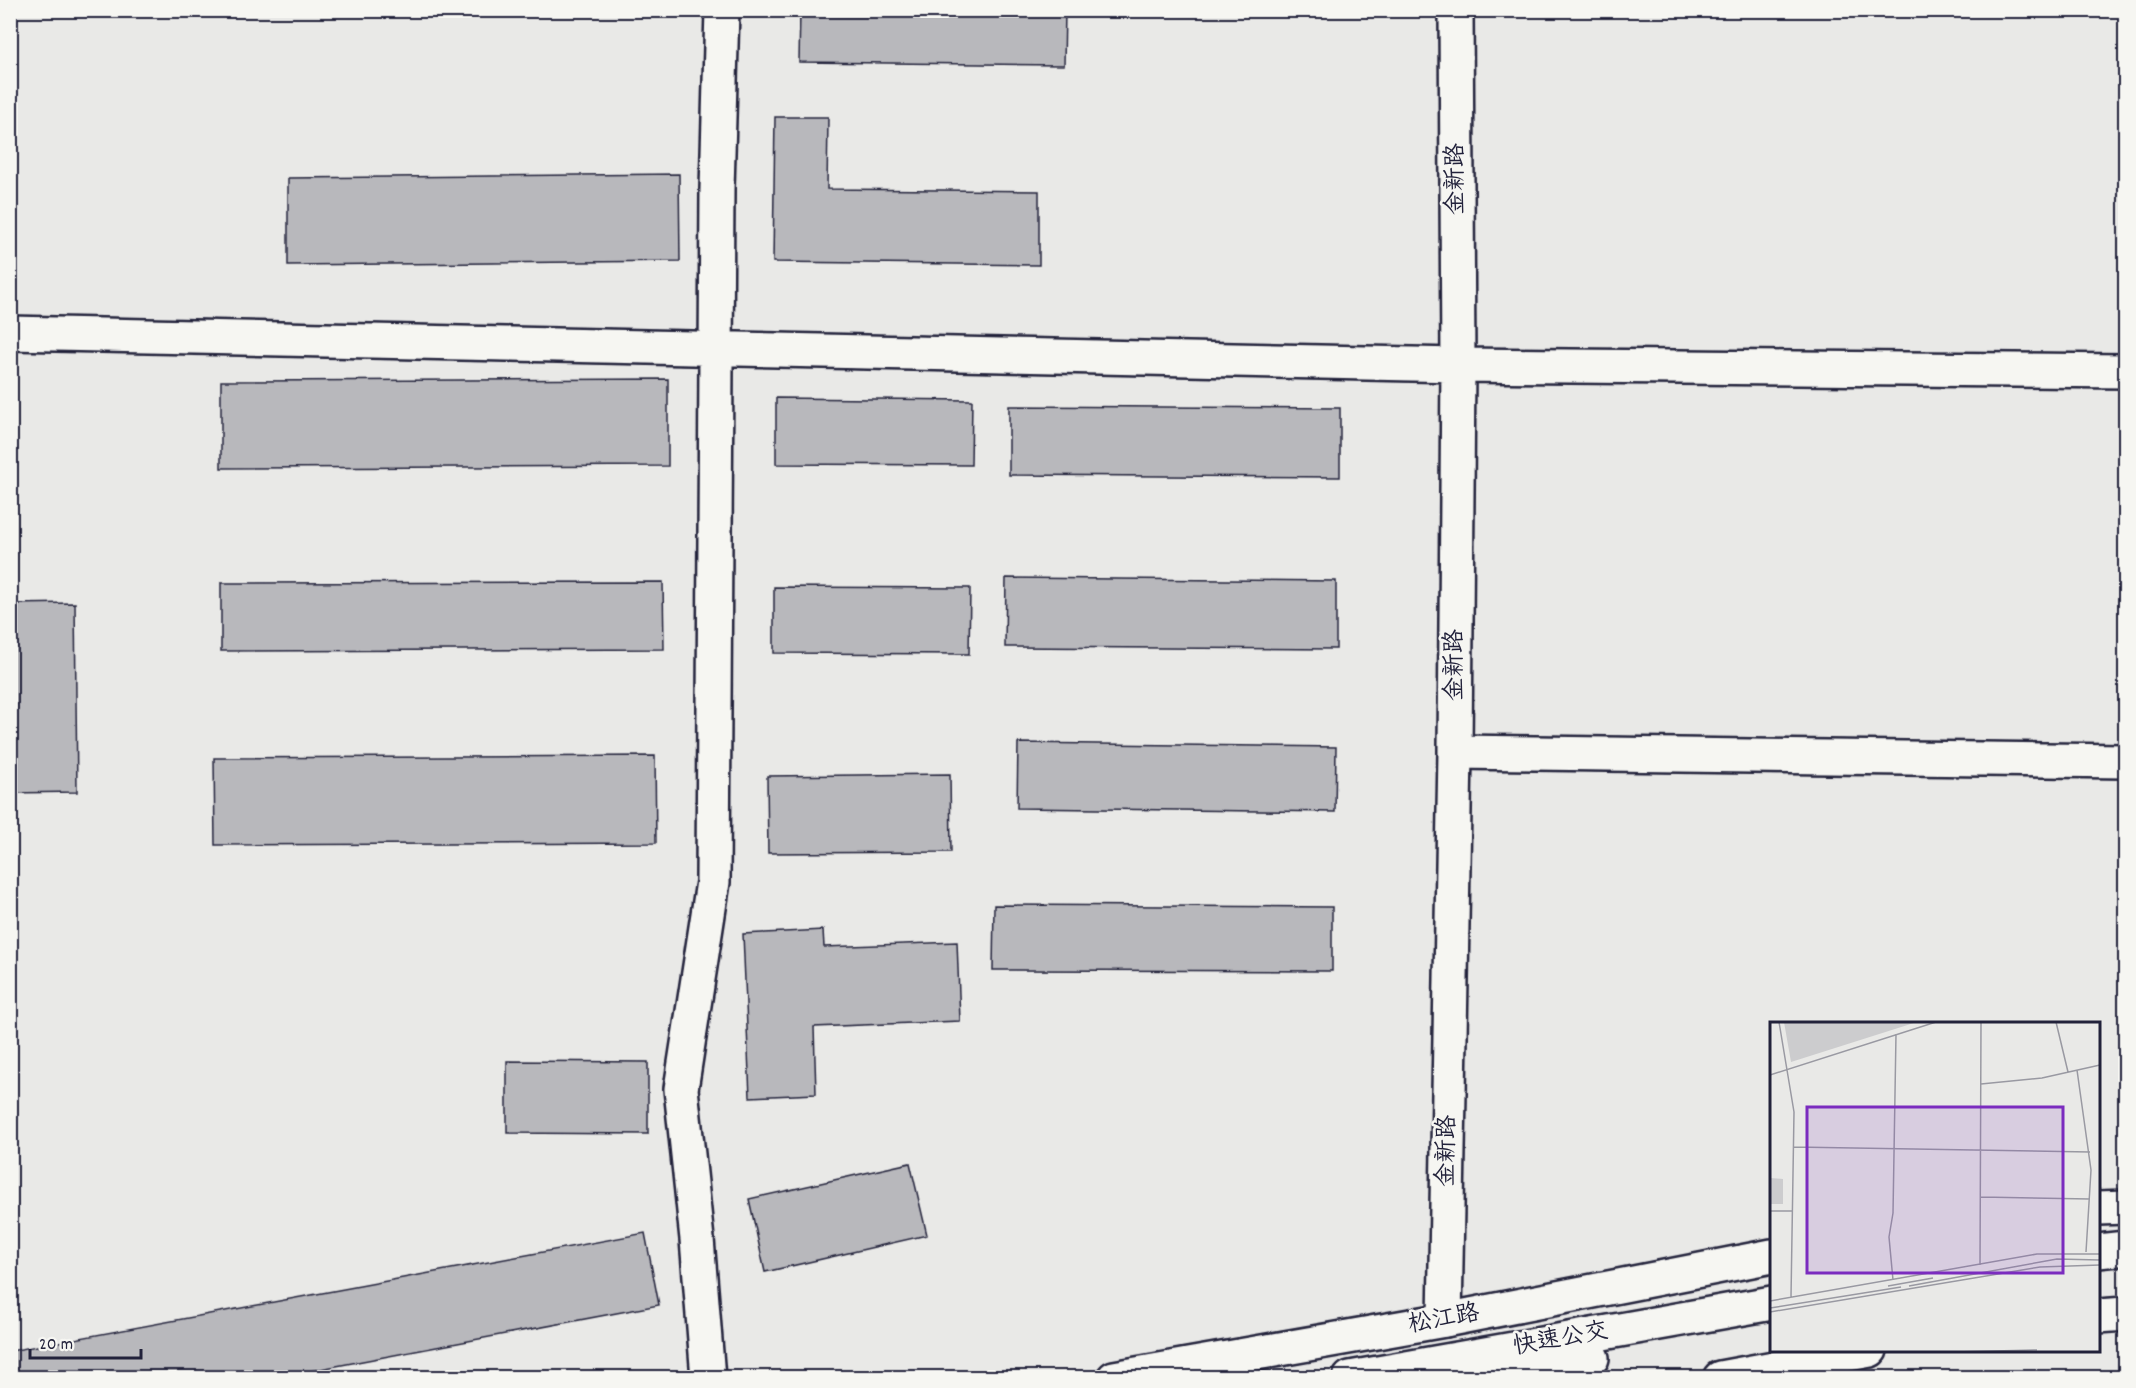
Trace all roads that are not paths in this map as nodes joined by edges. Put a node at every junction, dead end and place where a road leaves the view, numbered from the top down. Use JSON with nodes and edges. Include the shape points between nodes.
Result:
{"nodes":[{"id":1,"x":722,"y":10,"type":"edge"},
{"id":2,"x":1456,"y":10,"type":"edge"},
{"id":3,"x":10,"y":333,"type":"edge"},
{"id":4,"x":716,"y":349,"type":"junction"},
{"id":5,"x":1458,"y":365,"type":"junction"},
{"id":6,"x":2126,"y":372,"type":"edge"},
{"id":7,"x":1455,"y":752,"type":"junction"},
{"id":8,"x":2126,"y":761,"type":"edge"},
{"id":9,"x":2126,"y":1207,"type":"edge"},
{"id":10,"x":2100,"y":1208,"type":"edge"},
{"id":11,"x":2126,"y":1248,"type":"edge"},
{"id":12,"x":2100,"y":1251,"type":"edge"},
{"id":13,"x":1770,"y":1256,"type":"edge"},
{"id":14,"x":2126,"y":1267,"type":"edge"},
{"id":15,"x":2100,"y":1268,"type":"edge"},
{"id":16,"x":1770,"y":1303,"type":"edge"},
{"id":17,"x":2126,"y":1314,"type":"edge"},
{"id":18,"x":2100,"y":1316,"type":"edge"},
{"id":19,"x":1445,"y":1320,"type":"junction"},
{"id":20,"x":1770,"y":1325,"type":"edge"},
{"id":21,"x":1859,"y":1352,"type":"edge"},
{"id":22,"x":708,"y":1377,"type":"edge"},
{"id":23,"x":1114,"y":1377,"type":"edge"},
{"id":24,"x":1350,"y":1377,"type":"edge"},
{"id":25,"x":1484,"y":1377,"type":"edge"},
{"id":26,"x":1720,"y":1377,"type":"edge"}],
"edges":[{"from":1,"to":4,"type":"street"},
{"from":2,"to":5,"type":"street","name":"金新路"},
{"from":3,"to":4,"type":"street"},
{"from":4,"to":5,"type":"street"},
{"from":4,"to":22,"type":"street","via":[[713,882],[681,1089]]},
{"from":5,"to":6,"type":"street"},
{"from":5,"to":7,"type":"street","name":"金新路"},
{"from":7,"to":8,"type":"street"},
{"from":7,"to":19,"type":"street","name":"金新路"},
{"from":9,"to":10,"type":"street"},
{"from":11,"to":12,"type":"street"},
{"from":13,"to":19,"type":"street","name":"松江路"},
{"from":14,"to":15,"type":"street"},
{"from":16,"to":24,"type":"street","name":"快速公交"},
{"from":17,"to":18,"type":"street"},
{"from":19,"to":23,"type":"street","name":"松江路"},
{"from":20,"to":25,"type":"street","name":"快速公交"},
{"from":21,"to":26,"type":"street"}]}
